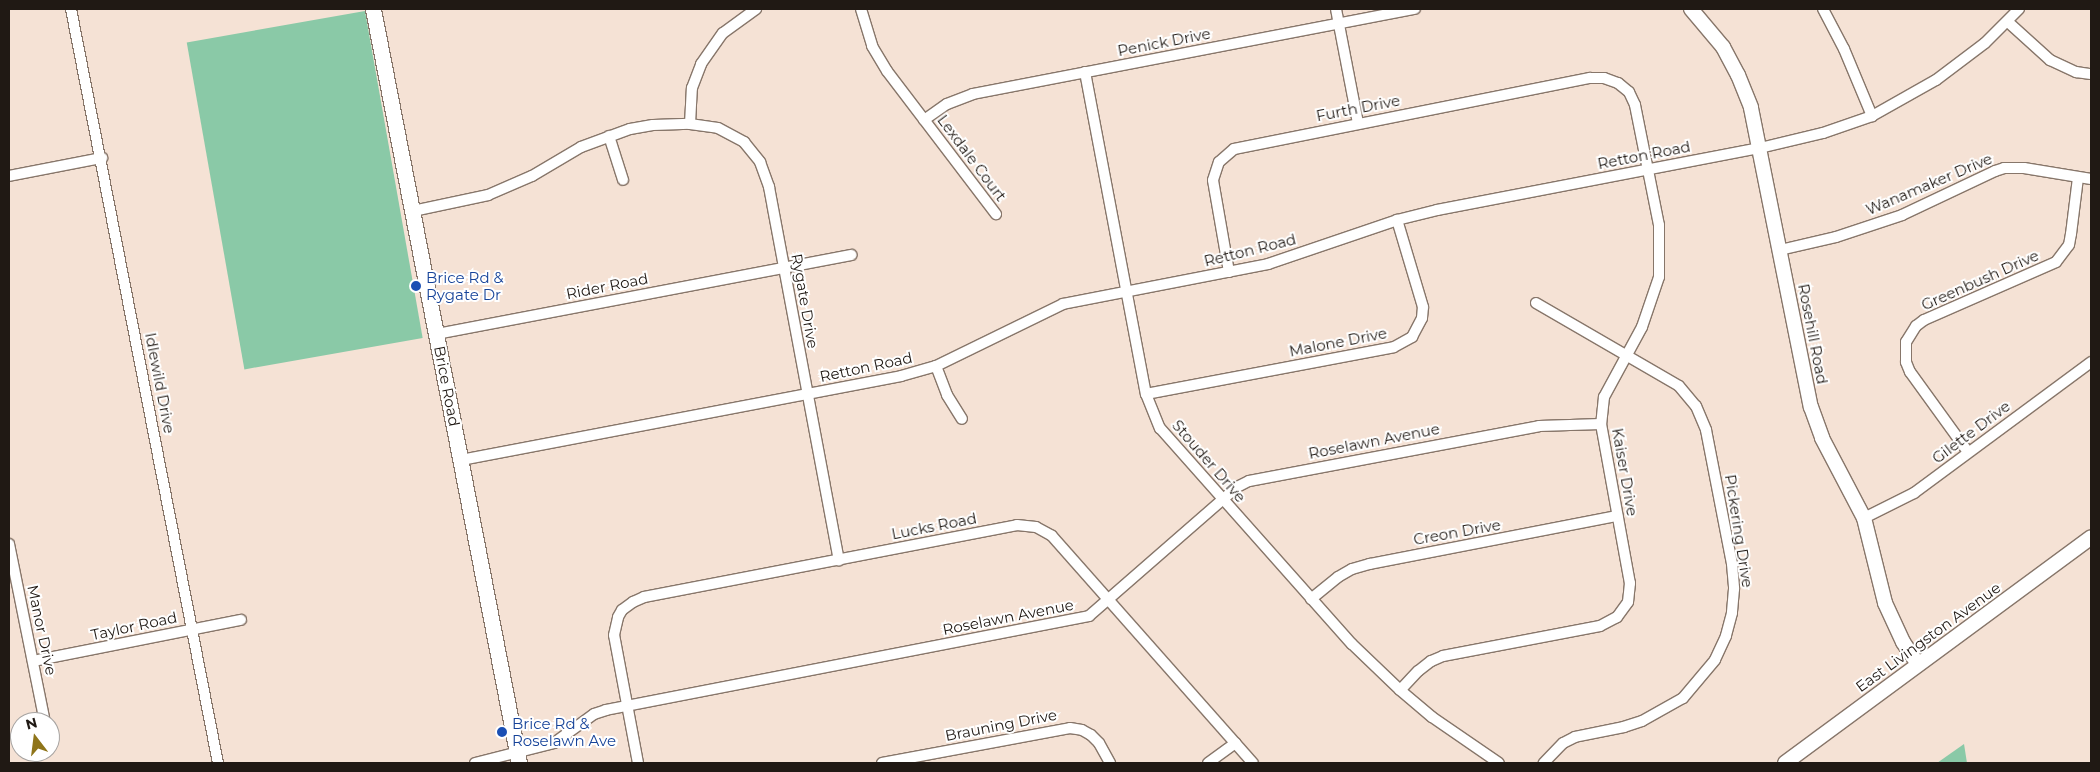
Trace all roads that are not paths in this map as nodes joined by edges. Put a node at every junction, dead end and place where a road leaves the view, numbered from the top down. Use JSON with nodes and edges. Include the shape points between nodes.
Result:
{"nodes":[{"id":1,"x":71,"y":9,"type":"edge"},
{"id":2,"x":373,"y":9,"type":"edge"},
{"id":3,"x":756,"y":9,"type":"edge"},
{"id":4,"x":861,"y":9,"type":"edge"},
{"id":5,"x":1336,"y":9,"type":"edge"},
{"id":6,"x":1415,"y":9,"type":"edge"},
{"id":7,"x":1690,"y":9,"type":"edge"},
{"id":8,"x":1823,"y":9,"type":"edge"},
{"id":9,"x":2019,"y":9,"type":"edge"},
{"id":10,"x":2008,"y":22,"type":"junction"},
{"id":11,"x":1339,"y":24,"type":"junction"},
{"id":12,"x":1085,"y":72,"type":"junction"},
{"id":13,"x":2091,"y":74,"type":"edge"},
{"id":14,"x":1618,"y":83,"type":"joint"},
{"id":15,"x":1872,"y":116,"type":"junction"},
{"id":16,"x":924,"y":120,"type":"junction"},
{"id":17,"x":1358,"y":123,"type":"junction"},
{"id":18,"x":690,"y":124,"type":"junction"},
{"id":19,"x":608,"y":136,"type":"junction"},
{"id":20,"x":1760,"y":148,"type":"junction"},
{"id":21,"x":102,"y":158,"type":"junction"},
{"id":22,"x":1648,"y":169,"type":"junction"},
{"id":23,"x":9,"y":176,"type":"edge"},
{"id":24,"x":2078,"y":178,"type":"junction"},
{"id":25,"x":2091,"y":179,"type":"edge"},
{"id":26,"x":623,"y":180,"type":"dead end"},
{"id":27,"x":413,"y":210,"type":"junction"},
{"id":28,"x":996,"y":214,"type":"dead end"},
{"id":29,"x":1397,"y":220,"type":"junction"},
{"id":30,"x":1780,"y":250,"type":"junction"},
{"id":31,"x":852,"y":255,"type":"dead end"},
{"id":32,"x":784,"y":268,"type":"junction"},
{"id":33,"x":1229,"y":272,"type":"junction"},
{"id":34,"x":1127,"y":292,"type":"junction"},
{"id":35,"x":1536,"y":302,"type":"dead end"},
{"id":36,"x":437,"y":334,"type":"junction"},
{"id":37,"x":1626,"y":355,"type":"junction"},
{"id":38,"x":2091,"y":362,"type":"edge"},
{"id":39,"x":936,"y":366,"type":"junction"},
{"id":40,"x":807,"y":394,"type":"junction"},
{"id":41,"x":1146,"y":394,"type":"junction"},
{"id":42,"x":962,"y":420,"type":"dead end"},
{"id":43,"x":1600,"y":424,"type":"junction"},
{"id":44,"x":1968,"y":452,"type":"junction"},
{"id":45,"x":461,"y":460,"type":"junction"},
{"id":46,"x":1223,"y":500,"type":"junction"},
{"id":47,"x":1617,"y":516,"type":"junction"},
{"id":48,"x":1864,"y":518,"type":"junction"},
{"id":49,"x":2091,"y":537,"type":"edge"},
{"id":50,"x":9,"y":544,"type":"edge"},
{"id":51,"x":839,"y":560,"type":"junction"},
{"id":52,"x":1311,"y":599,"type":"junction"},
{"id":53,"x":1109,"y":601,"type":"junction"},
{"id":54,"x":241,"y":620,"type":"dead end"},
{"id":55,"x":192,"y":630,"type":"junction"},
{"id":56,"x":33,"y":661,"type":"junction"},
{"id":57,"x":1918,"y":664,"type":"junction"},
{"id":58,"x":1400,"y":690,"type":"junction"},
{"id":59,"x":627,"y":706,"type":"junction"},
{"id":60,"x":43,"y":712,"type":"edge"},
{"id":61,"x":1236,"y":743,"type":"junction"},
{"id":62,"x":518,"y":758,"type":"edge"},
{"id":63,"x":218,"y":763,"type":"edge"},
{"id":64,"x":475,"y":763,"type":"edge"},
{"id":65,"x":638,"y":763,"type":"edge"},
{"id":66,"x":882,"y":763,"type":"edge"},
{"id":67,"x":1110,"y":763,"type":"edge"},
{"id":68,"x":1208,"y":763,"type":"edge"},
{"id":69,"x":1253,"y":763,"type":"edge"},
{"id":70,"x":1499,"y":763,"type":"edge"},
{"id":71,"x":1544,"y":763,"type":"edge"},
{"id":72,"x":1785,"y":763,"type":"edge"}],
"edges":[{"from":1,"to":21,"type":"street","name":"Idlewild Drive"},
{"from":2,"to":27,"type":"main road","name":"Brice Road"},
{"from":3,"to":18,"type":"street","via":[[723,32],[701,64],[692,88]]},
{"from":4,"to":16,"type":"street","name":"Lexdale Court","via":[[878,58]]},
{"from":5,"to":11,"type":"street"},
{"from":6,"to":11,"type":"street","name":"Penick Drive"},
{"from":7,"to":20,"type":"street","name":"Rosehill Road","via":[[1723,48],[1738,75],[1751,108]]},
{"from":8,"to":15,"type":"street"},
{"from":9,"to":10,"type":"street","name":"Retton Road"},
{"from":10,"to":13,"type":"street","via":[[2050,60],[2076,72]]},
{"from":10,"to":15,"type":"street","name":"Retton Road","via":[[1936,80]]},
{"from":11,"to":12,"type":"street","name":"Penick Drive"},
{"from":11,"to":17,"type":"street"},
{"from":12,"to":16,"type":"street","name":"Penick Drive","via":[[972,94],[952,101]]},
{"from":12,"to":34,"type":"street","name":"Stouder Drive"},
{"from":14,"to":17,"type":"street","name":"Furth Drive","via":[[1590,78]]},
{"from":14,"to":22,"type":"street","name":"Kaiser Drive","via":[[1629,92],[1635,105]]},
{"from":15,"to":20,"type":"street","name":"Retton Road"},
{"from":16,"to":28,"type":"street","name":"Lexdale Court"},
{"from":17,"to":33,"type":"street","name":"Furth Drive","via":[[1242,146],[1219,162],[1213,180],[1214,191]]},
{"from":18,"to":19,"type":"street","via":[[653,124]]},
{"from":18,"to":32,"type":"street","name":"Rygate Drive","via":[[718,128],[744,142],[760,162]]},
{"from":19,"to":26,"type":"street"},
{"from":19,"to":27,"type":"street","via":[[580,147],[506,188],[463,201]]},
{"from":20,"to":22,"type":"street","name":"Retton Road"},
{"from":20,"to":30,"type":"street","name":"Rosehill Road"},
{"from":21,"to":23,"type":"street"},
{"from":21,"to":55,"type":"street","name":"Idlewild Drive"},
{"from":22,"to":29,"type":"street","name":"Retton Road"},
{"from":22,"to":37,"type":"street","name":"Kaiser Drive","via":[[1659,224],[1659,277],[1642,327]]},
{"from":24,"to":25,"type":"street","name":"Wanamaker Drive"},
{"from":24,"to":30,"type":"street","name":"Wanamaker Drive","via":[[2024,168],[2004,168],[1902,216],[1836,237]]},
{"from":24,"to":44,"type":"street","name":"Greenbush Drive","via":[[2071,234],[2068,245],[2056,262],[1924,320],[1906,342],[1906,362],[1910,372]]},
{"from":27,"to":36,"type":"main road","name":"Brice Road"},
{"from":29,"to":33,"type":"street","name":"Retton Road","via":[[1290,258]]},
{"from":29,"to":41,"type":"street","name":"Malone Drive","via":[[1422,307],[1422,318],[1412,337],[1394,346]]},
{"from":30,"to":48,"type":"street","name":"Rosehill Road","via":[[1811,407],[1822,438]]},
{"from":31,"to":32,"type":"street","name":"Rider Road"},
{"from":32,"to":36,"type":"street","name":"Rider Road"},
{"from":32,"to":40,"type":"street","name":"Rygate Drive"},
{"from":33,"to":34,"type":"street","name":"Retton Road"},
{"from":34,"to":39,"type":"street","name":"Retton Road","via":[[1057,306]]},
{"from":34,"to":41,"type":"street","name":"Stouder Drive"},
{"from":35,"to":37,"type":"street","name":"Pickering Drive"},
{"from":36,"to":45,"type":"main road","name":"Brice Road"},
{"from":37,"to":43,"type":"street","name":"Kaiser Drive","via":[[1604,397]]},
{"from":37,"to":71,"type":"street","name":"Pickering Drive","via":[[1679,386],[1702,417],[1732,564],[1732,614],[1715,660],[1683,698],[1624,727],[1575,737],[1563,743]]},
{"from":38,"to":44,"type":"street","name":"Gilette Drive"},
{"from":39,"to":40,"type":"street","name":"Retton Road","via":[[902,376]]},
{"from":39,"to":42,"type":"street","via":[[947,395]]},
{"from":40,"to":45,"type":"street","name":"Retton Road"},
{"from":40,"to":51,"type":"street","name":"Rygate Drive"},
{"from":41,"to":46,"type":"street","name":"Stouder Drive","via":[[1160,428]]},
{"from":43,"to":46,"type":"street","name":"Roselawn Avenue","via":[[1539,426],[1258,478],[1243,484]]},
{"from":43,"to":47,"type":"street","name":"Kaiser Drive"},
{"from":44,"to":48,"type":"street","name":"Gilette Drive","via":[[1914,493]]},
{"from":45,"to":62,"type":"main road","name":"Brice Road"},
{"from":46,"to":52,"type":"street","name":"Stouder Drive"},
{"from":46,"to":53,"type":"street","name":"Roselawn Avenue"},
{"from":47,"to":52,"type":"street","name":"Creon Drive","via":[[1370,564],[1338,577]]},
{"from":47,"to":58,"type":"street","name":"Kaiser Drive","via":[[1630,583],[1628,602],[1617,617],[1600,626],[1443,656],[1418,671]]},
{"from":48,"to":57,"type":"street","name":"Rosehill Road","via":[[1885,603],[1903,642]]},
{"from":49,"to":57,"type":"street","name":"East Livingston Avenue"},
{"from":50,"to":56,"type":"street","name":"Manor Drive"},
{"from":51,"to":53,"type":"street","name":"Lucks Road","via":[[1026,525],[1052,536]]},
{"from":51,"to":59,"type":"street","name":"Lucks Road","via":[[644,597],[627,606],[618,617],[614,635]]},
{"from":52,"to":58,"type":"street","name":"Stouder Drive"},
{"from":53,"to":59,"type":"street","name":"Roselawn Avenue","via":[[1081,619]]},
{"from":53,"to":61,"type":"street","name":"Lucks Road"},
{"from":54,"to":55,"type":"street","name":"Taylor Road"},
{"from":55,"to":56,"type":"street","name":"Taylor Road"},
{"from":55,"to":63,"type":"street","name":"Idlewild Drive"},
{"from":56,"to":60,"type":"street","name":"Manor Drive"},
{"from":57,"to":72,"type":"street","name":"East Livingston Avenue"},
{"from":58,"to":70,"type":"street","name":"Stouder Drive","via":[[1432,717]]},
{"from":59,"to":62,"type":"street","name":"Roselawn Avenue","via":[[594,714],[554,743]]},
{"from":59,"to":65,"type":"street"},
{"from":61,"to":68,"type":"street"},
{"from":61,"to":69,"type":"street","name":"Lucks Road"},
{"from":62,"to":64,"type":"street","name":"Roselawn Avenue"},
{"from":66,"to":67,"type":"street","name":"Brauning Drive","via":[[1070,728],[1091,735]]}]}
